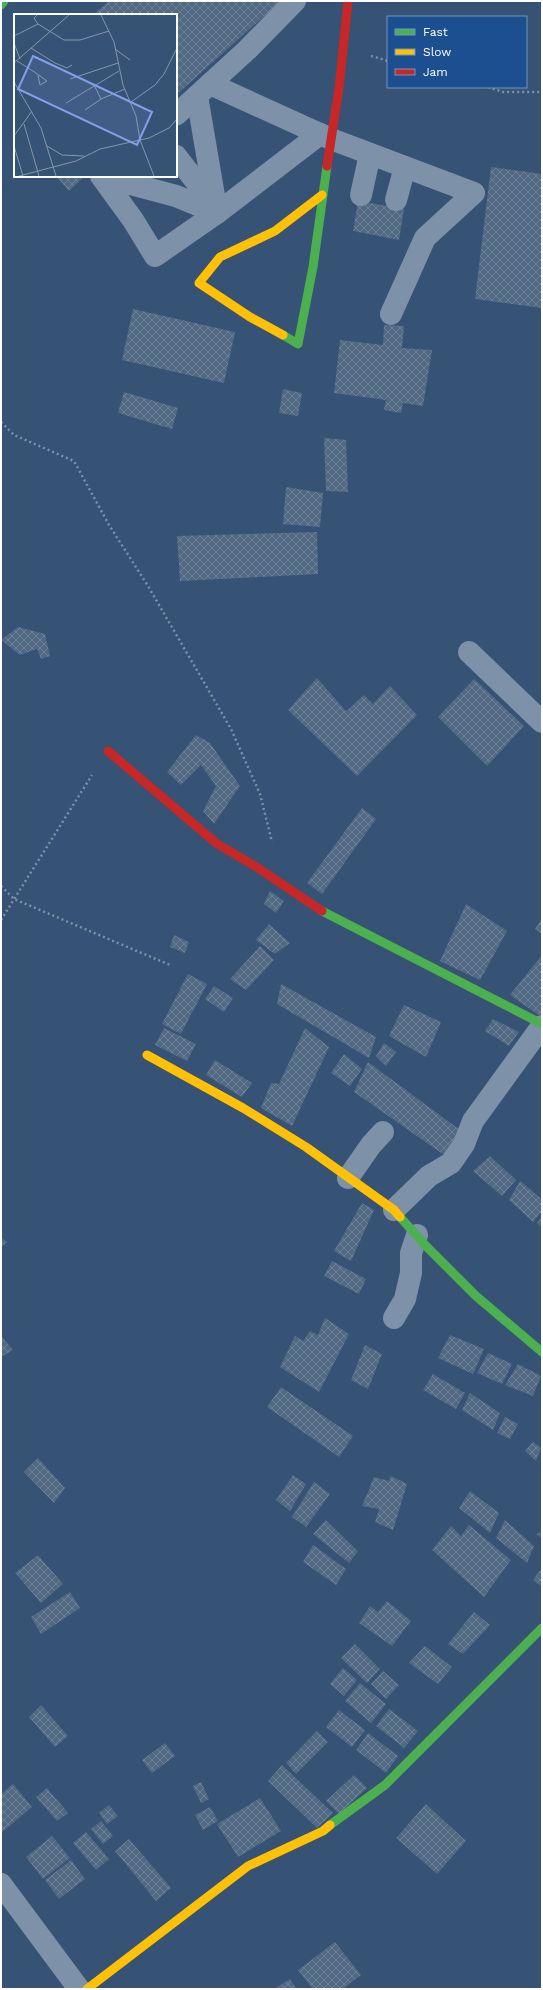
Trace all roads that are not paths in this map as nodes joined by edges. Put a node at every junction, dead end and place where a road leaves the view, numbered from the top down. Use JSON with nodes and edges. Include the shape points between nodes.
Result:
{"nodes":[{"id":1,"x":4,"y":1,"type":"edge"},
{"id":2,"x":295,"y":1,"type":"edge"},
{"id":3,"x":348,"y":1,"type":"edge"},
{"id":4,"x":1,"y":5,"type":"edge"},
{"id":5,"x":204,"y":90,"type":"junction"},
{"id":6,"x":177,"y":115,"type":"edge"},
{"id":7,"x":325,"y":137,"type":"junction"},
{"id":8,"x":370,"y":154,"type":"junction"},
{"id":9,"x":177,"y":157,"type":"edge"},
{"id":10,"x":405,"y":167,"type":"junction"},
{"id":11,"x":103,"y":177,"type":"edge"},
{"id":12,"x":106,"y":177,"type":"edge"},
{"id":13,"x":322,"y":195,"type":"junction"},
{"id":14,"x":361,"y":195,"type":"dead end"},
{"id":15,"x":396,"y":200,"type":"dead end"},
{"id":16,"x":217,"y":210,"type":"junction"},
{"id":17,"x":391,"y":314,"type":"dead end"},
{"id":18,"x":469,"y":652,"type":"dead end"},
{"id":19,"x":542,"y":722,"type":"edge"},
{"id":20,"x":108,"y":751,"type":"road end"},
{"id":21,"x":542,"y":1025,"type":"edge"},
{"id":22,"x":147,"y":1055,"type":"dead end"},
{"id":23,"x":383,"y":1132,"type":"dead end"},
{"id":24,"x":348,"y":1178,"type":"junction"},
{"id":25,"x":394,"y":1210,"type":"junction"},
{"id":26,"x":417,"y":1235,"type":"junction"},
{"id":27,"x":394,"y":1318,"type":"dead end"},
{"id":28,"x":542,"y":1352,"type":"edge"},
{"id":29,"x":542,"y":1628,"type":"edge"},
{"id":30,"x":1,"y":1884,"type":"edge"},
{"id":31,"x":79,"y":1989,"type":"edge"},
{"id":32,"x":87,"y":1989,"type":"edge"}],
"edges":[{"from":1,"to":4,"type":"street"},
{"from":2,"to":5,"type":"street"},
{"from":3,"to":7,"type":"street","via":[[339,88]]},
{"from":5,"to":6,"type":"street"},
{"from":5,"to":7,"type":"street"},
{"from":5,"to":16,"type":"street"},
{"from":7,"to":8,"type":"street"},
{"from":7,"to":13,"type":"street"},
{"from":7,"to":16,"type":"street"},
{"from":8,"to":10,"type":"street"},
{"from":8,"to":14,"type":"street"},
{"from":9,"to":16,"type":"street"},
{"from":10,"to":15,"type":"street"},
{"from":10,"to":17,"type":"street","via":[[474,193],[425,238]]},
{"from":11,"to":16,"type":"street","via":[[155,256]]},
{"from":12,"to":16,"type":"street"},
{"from":13,"to":13,"type":"street","via":[[313,267],[298,344],[250,317],[199,283],[220,257],[276,231]]},
{"from":18,"to":19,"type":"street"},
{"from":20,"to":21,"type":"street","via":[[216,843],[316,908]]},
{"from":21,"to":25,"type":"street","via":[[473,1121],[464,1144],[451,1163],[429,1176]]},
{"from":22,"to":24,"type":"street","via":[[243,1108],[306,1147]]},
{"from":23,"to":24,"type":"street"},
{"from":24,"to":25,"type":"street"},
{"from":25,"to":26,"type":"street"},
{"from":26,"to":27,"type":"street","via":[[411,1253],[411,1273],[405,1299]]},
{"from":26,"to":28,"type":"street","via":[[476,1296]]},
{"from":29,"to":32,"type":"street","via":[[385,1785],[323,1831],[248,1866]]},
{"from":30,"to":31,"type":"street"}]}
